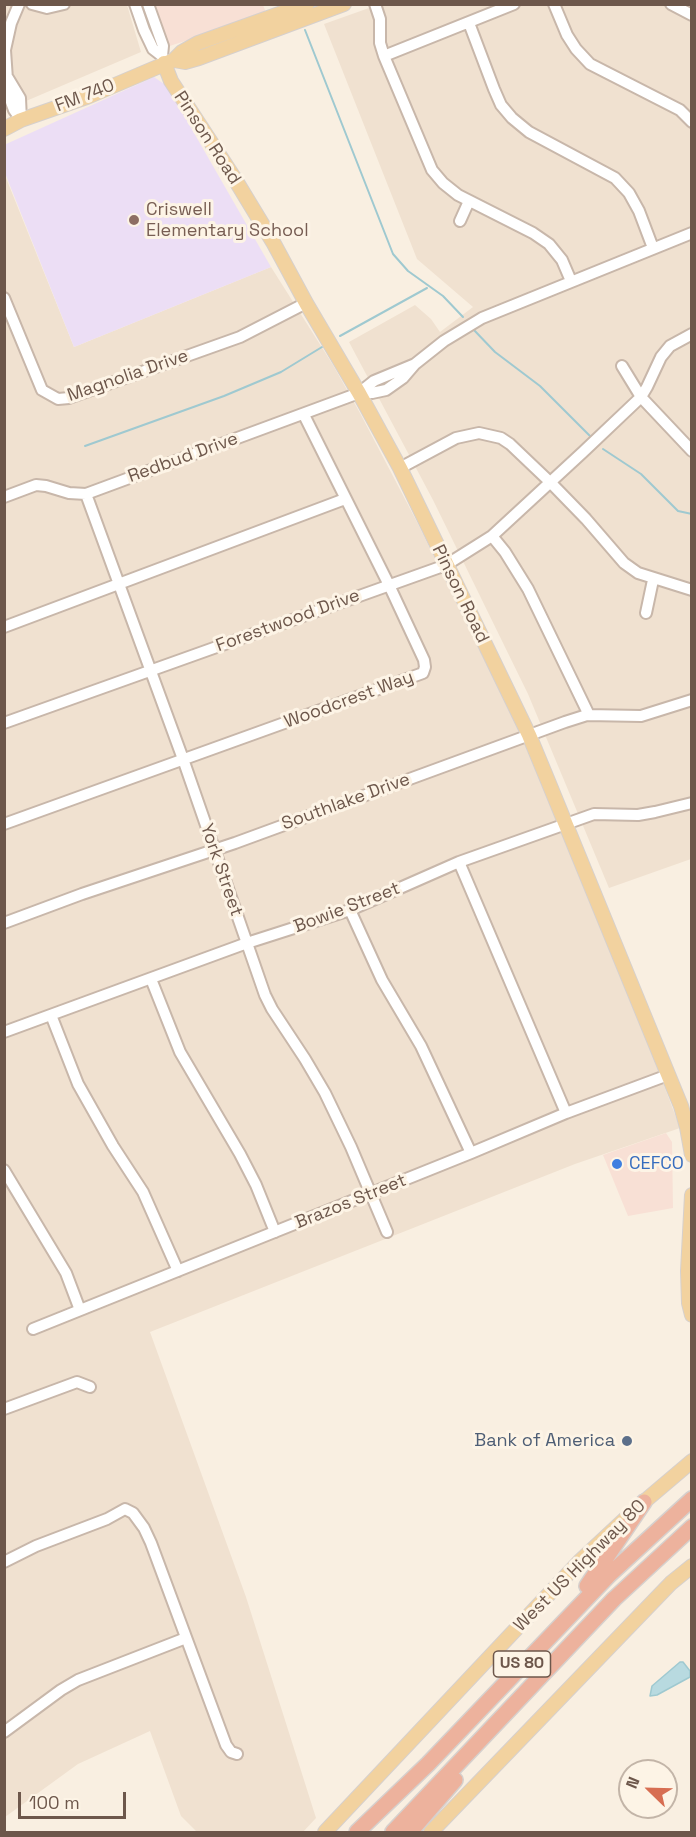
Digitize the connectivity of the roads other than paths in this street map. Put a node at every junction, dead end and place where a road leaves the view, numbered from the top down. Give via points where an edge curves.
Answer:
1 (19, 4) edge
2 (32, 4) edge
3 (64, 4) edge
4 (135, 4) edge
5 (148, 4) edge
6 (307, 4) edge
7 (344, 4) edge
8 (375, 4) edge
9 (514, 4) edge
10 (554, 4) edge
11 (671, 4) edge
12 (692, 15) edge
13 (469, 23) junction
14 (384, 56) junction
15 (167, 60) junction
16 (21, 120) junction
17 (692, 122) edge
18 (4, 129) edge
19 (469, 201) junction
20 (460, 221) dead end
21 (692, 233) edge
22 (653, 248) junction
23 (571, 281) junction
24 (4, 298) edge
25 (306, 303) junction
26 (692, 334) edge
27 (622, 366) dead end
28 (359, 393) junction
29 (641, 397) junction
30 (304, 415) junction
31 (692, 451) edge
32 (400, 468) junction
33 (550, 483) junction
34 (86, 494) junction
35 (4, 497) edge
36 (345, 498) junction
37 (492, 536) junction
38 (446, 565) junction
39 (653, 580) junction
40 (119, 583) junction
41 (389, 585) junction
42 (692, 590) edge
43 (646, 613) dead end
44 (4, 627) edge
45 (150, 671) junction
46 (692, 700) edge
47 (590, 715) junction
48 (4, 723) edge
49 (529, 735) junction
50 (183, 759) junction
51 (692, 803) edge
52 (4, 824) edge
53 (567, 825) junction
54 (214, 849) junction
55 (459, 862) junction
56 (350, 910) junction
57 (4, 923) edge
58 (247, 943) junction
59 (151, 979) junction
60 (51, 1015) junction
61 (4, 1032) edge
62 (668, 1075) junction
63 (566, 1113) junction
64 (471, 1153) junction
65 (692, 1155) edge
66 (4, 1170) edge
67 (372, 1193) junction
68 (692, 1195) edge
69 (691, 1210) edge
70 (275, 1232) junction
71 (387, 1232) dead end
72 (178, 1271) junction
73 (80, 1310) junction
74 (692, 1315) edge
75 (33, 1329) dead end
76 (90, 1387) dead end
77 (4, 1409) edge
78 (692, 1461) edge
79 (692, 1499) edge
80 (644, 1502) junction
81 (692, 1527) edge
82 (4, 1562) edge
83 (692, 1566) edge
84 (186, 1638) junction
85 (535, 1650) junction
86 (538, 1678) junction
87 (4, 1732) edge
88 (237, 1754) dead end
89 (325, 1833) edge
90 (357, 1833) edge
91 (393, 1833) edge
92 (410, 1833) edge
93 (431, 1833) edge

1 - 16 street via 5,50 11,103
2 - 3 street via 47,8
4 - 15 street via 153,49
5 - 15 street
6 - 15 main road via 198,43
7 - 15 main road via 200,58 185,62
8 - 14 street
9 - 13 street
10 - 17 street via 567,35 590,64 680,110
11 - 12 street
13 - 14 street
13 - 22 street via 494,89 507,111 529,132 615,178 639,211
14 - 19 street via 432,170
15 - 16 main road, FM 740 / FM 740 via 87,97
15 - 25 main road, Pinson Road via 171,81 257,215
16 - 18 main road, FM 740 / FM 740
19 - 20 street
19 - 23 street via 549,244
21 - 22 street, Redbud Drive
22 - 23 street, Redbud Drive
23 - 28 street, Redbud Drive via 464,327 415,364 374,381
24 - 25 street, Magnolia Drive via 42,390 58,399 240,337
25 - 28 main road, Pinson Road
26 - 29 street, Forestwood Drive via 670,346
27 - 29 street
28 - 30 street, Redbud Drive
28 - 32 main road, Pinson Road
29 - 31 street
29 - 33 street, Forestwood Drive
30 - 34 street, Redbud Drive
30 - 36 street, Woodcrest Way
32 - 33 street via 456,438 479,433 510,444
32 - 38 main road, Pinson Road
33 - 37 street, Forestwood Drive
33 - 39 street via 624,563
34 - 35 street, Redbud Drive via 36,485
34 - 40 street, York Street
36 - 40 street
36 - 41 street, Woodcrest Way
37 - 38 street, Forestwood Drive
37 - 47 street via 528,590
38 - 41 street, Forestwood Drive
38 - 49 main road, Pinson Road
39 - 42 street
39 - 43 street
40 - 44 street
40 - 45 street, York Street
41 - 45 street, Forestwood Drive
41 - 50 street, Woodcrest Way via 424,660 423,673
45 - 48 street, Forestwood Drive
45 - 50 street, York Street
46 - 47 street, Southlake Drive via 641,716
47 - 49 street, Southlake Drive
49 - 53 main road, Pinson Road
49 - 54 street, Southlake Drive
50 - 52 street, Woodcrest Way
50 - 54 street, York Street
51 - 53 street, Bowie Street via 638,815 594,814
53 - 55 street, Bowie Street
53 - 62 main road, Pinson Road
54 - 57 street, Southlake Drive
54 - 58 street, York Street
55 - 56 street, Bowie Street
55 - 63 street
56 - 58 street, Bowie Street
56 - 64 street via 382,980 426,1055
58 - 59 street, Bowie Street
58 - 67 street, York Street via 272,1009 325,1093
59 - 60 street, Bowie Street
59 - 70 street via 180,1052 240,1154
60 - 61 street, Bowie Street
60 - 72 street via 78,1084 143,1192
62 - 63 street, Brazos Street
62 - 65 main road, Pinson Road via 685,1118
63 - 64 street, Brazos Street
64 - 67 street, Brazos Street
66 - 73 street via 66,1273
67 - 70 street, Brazos Street
67 - 71 street, York Street
68 - 69 main road
69 - 74 main road via 688,1279
70 - 72 street, Brazos Street
72 - 73 street, Brazos Street
73 - 75 street, Brazos Street
76 - 77 street via 77,1382
78 - 80 main road, West US Highway 80
79 - 85 highway, US 80 via 631,1553
80 - 85 highway via 590,1582
80 - 89 main road, West US Highway 80 via 581,1560
81 - 86 highway, US 80
82 - 84 street via 128,1509 148,1535
83 - 93 main road via 671,1583
84 - 87 street via 78,1680
84 - 88 street via 226,1745
85 - 90 highway, US 80
86 - 91 highway, US 80
86 - 92 highway

